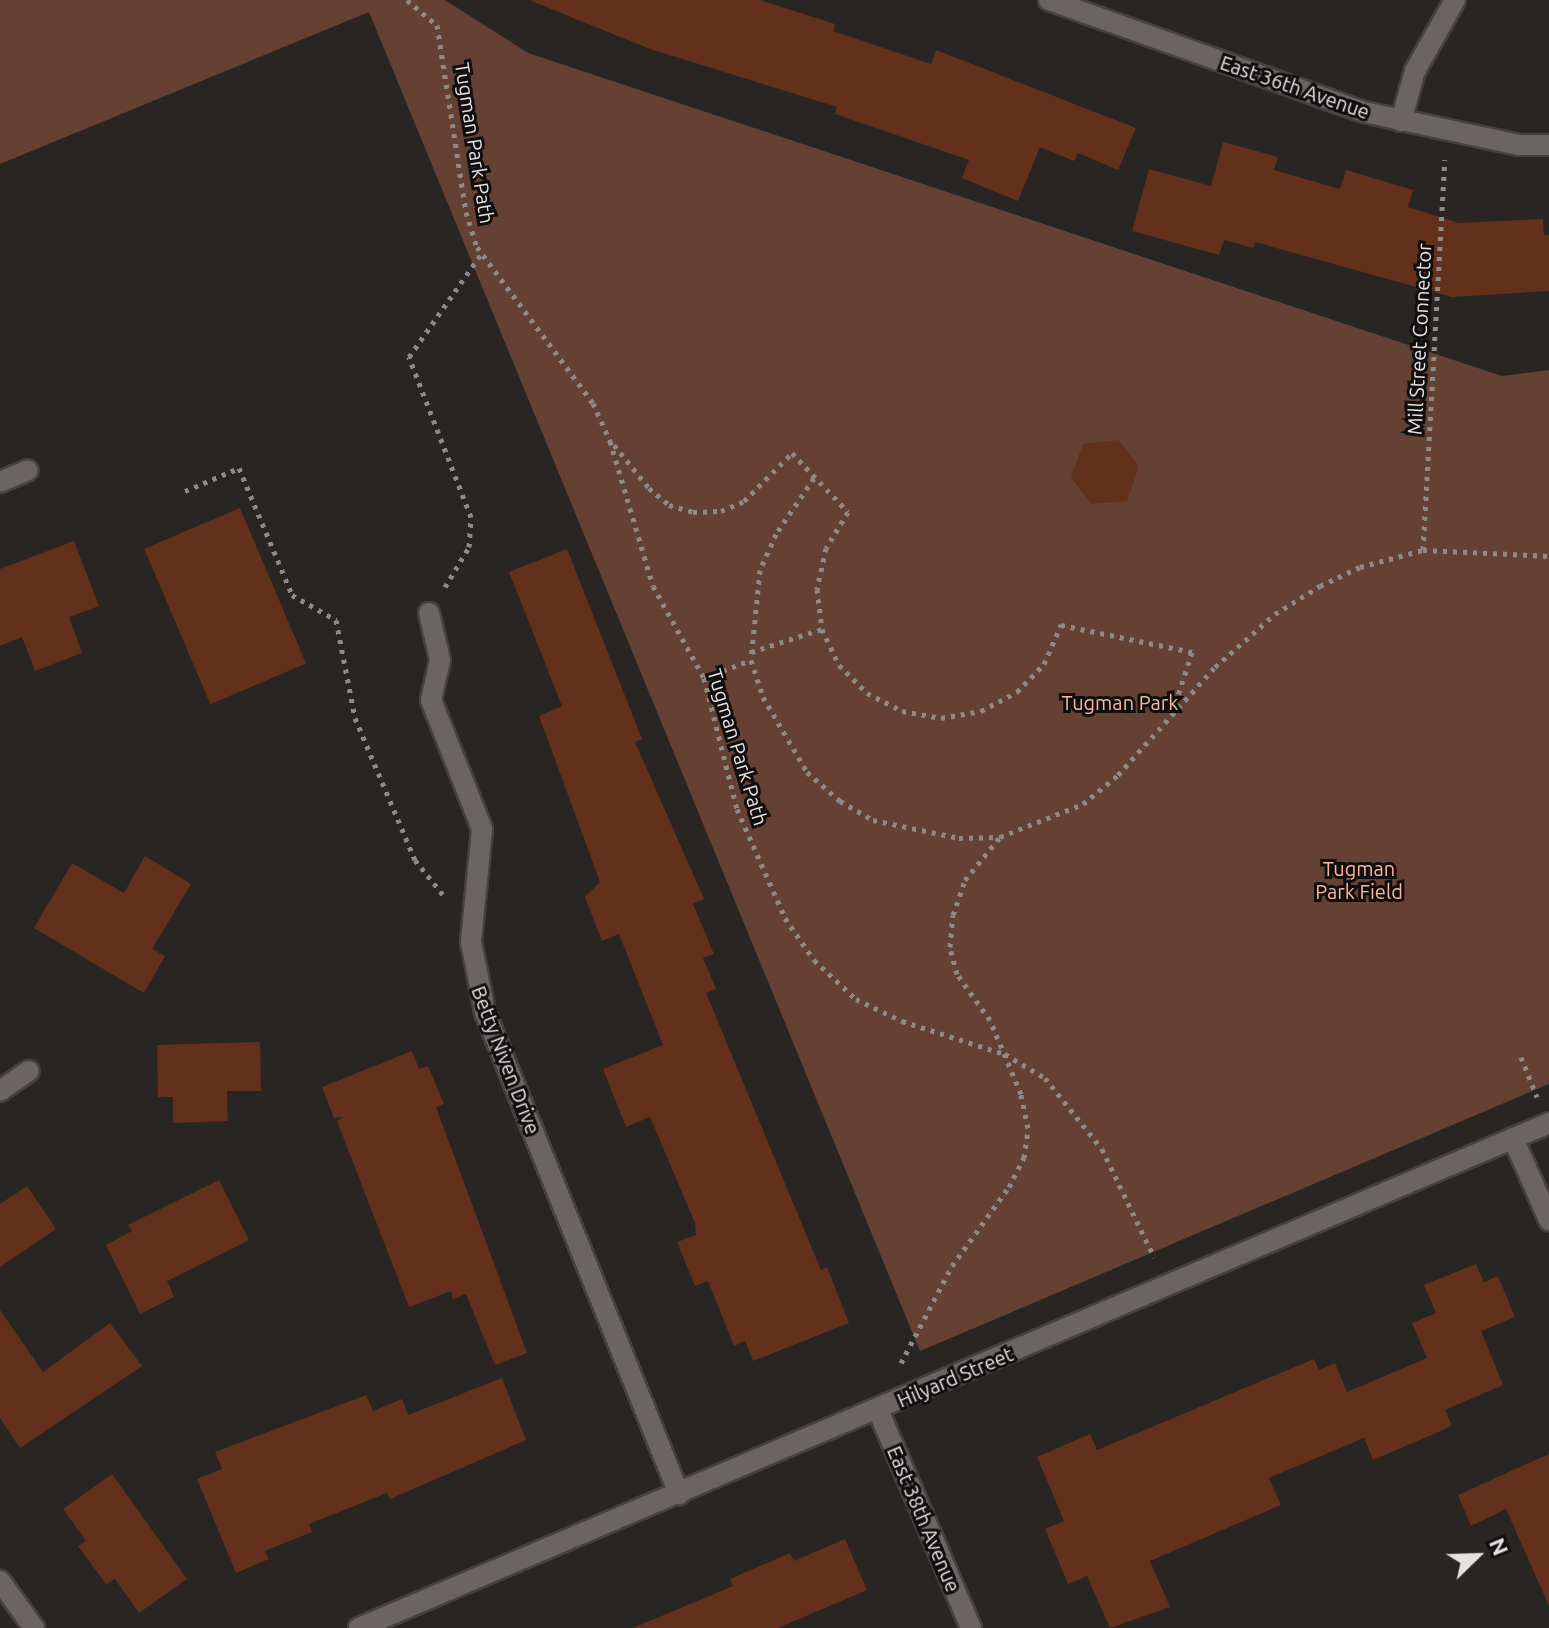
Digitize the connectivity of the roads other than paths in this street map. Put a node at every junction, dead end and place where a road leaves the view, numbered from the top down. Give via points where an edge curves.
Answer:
1 (1049, 0) edge
2 (1455, 0) edge
3 (1401, 121) junction
4 (1549, 145) edge
5 (28, 470) dead end
6 (0, 482) edge
7 (429, 613) road end
8 (29, 1071) dead end
9 (0, 1091) edge
10 (1549, 1123) edge
11 (1513, 1138) junction
12 (1549, 1220) edge
13 (878, 1410) junction
14 (679, 1494) junction
15 (0, 1581) edge
16 (34, 1628) edge
17 (359, 1628) edge
18 (971, 1628) edge

1 - 3 street, East 36th Avenue
2 - 3 street via 1415,71
3 - 4 street, East 36th Avenue via 1519,145
5 - 6 street
7 - 14 street, Betty Niven Drive via 440,660 431,700 482,829 471,942 485,1012
8 - 9 street
10 - 11 street, Hilyard Street
11 - 12 street
11 - 13 street, Hilyard Street
13 - 14 street, Hilyard Street
13 - 18 street, East 38th Avenue
14 - 17 street, Hilyard Street
15 - 16 street

